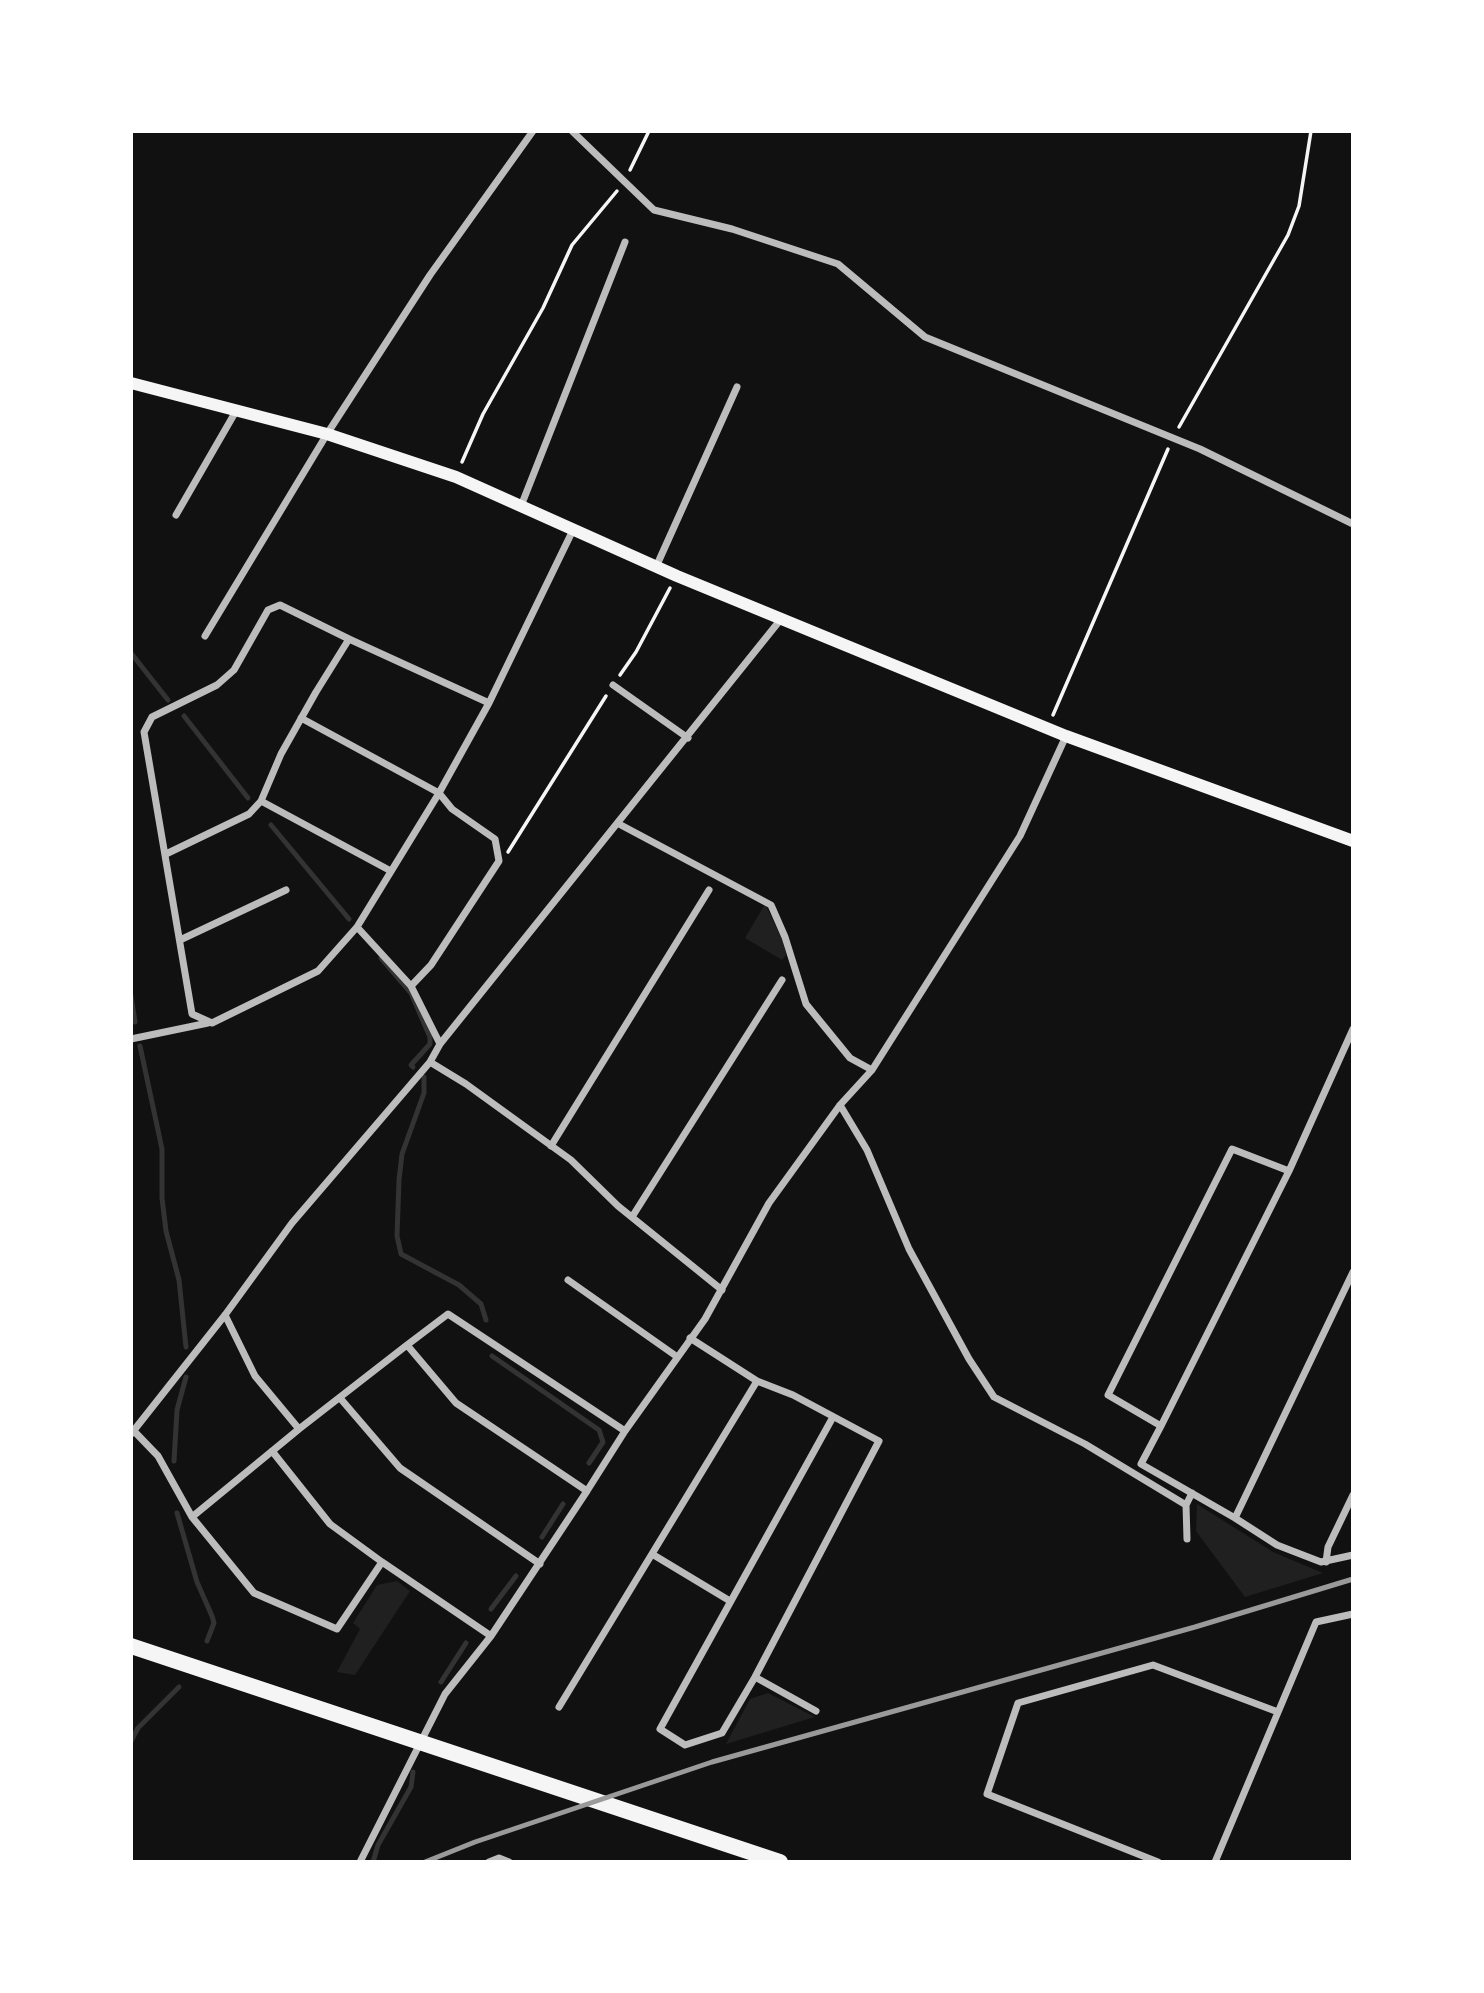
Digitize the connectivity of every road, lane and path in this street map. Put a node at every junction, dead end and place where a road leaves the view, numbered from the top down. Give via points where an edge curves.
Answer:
1 (533, 131) edge
2 (572, 131) edge
3 (649, 131) edge
4 (1311, 131) edge
5 (625, 181) junction
6 (625, 242) dead end
7 (131, 383) edge
8 (737, 387) dead end
9 (236, 411) junction
10 (327, 434) junction
11 (1173, 438) junction
12 (456, 477) junction
13 (521, 506) junction
14 (176, 515) dead end
15 (1353, 524) edge
16 (573, 530) junction
17 (656, 568) junction
18 (677, 576) junction
19 (781, 619) junction
20 (205, 636) dead end
21 (349, 639) junction
22 (613, 685) junction
23 (489, 703) junction
24 (301, 718) junction
25 (1048, 727) junction
26 (1066, 736) junction
27 (688, 738) junction
28 (439, 793) junction
29 (261, 802) junction
30 (619, 824) junction
31 (1353, 841) edge
32 (166, 853) junction
33 (499, 860) junction
34 (389, 870) junction
35 (286, 890) dead end
36 (709, 890) dead end
37 (357, 927) junction
38 (180, 940) junction
39 (782, 980) dead end
40 (411, 986) junction
41 (212, 1023) junction
42 (1353, 1029) edge
43 (131, 1039) edge
44 (440, 1044) junction
45 (430, 1062) junction
46 (872, 1070) junction
47 (840, 1105) junction
48 (551, 1146) junction
49 (1289, 1171) junction
50 (632, 1217) junction
51 (1353, 1272) edge
52 (568, 1280) dead end
53 (722, 1290) junction
54 (225, 1315) junction
55 (690, 1338) junction
56 (407, 1345) junction
57 (676, 1356) junction
58 (757, 1381) junction
59 (340, 1398) junction
60 (833, 1417) junction
61 (1161, 1426) junction
62 (299, 1429) junction
63 (132, 1431) edge
64 (625, 1431) junction
65 (272, 1451) junction
66 (587, 1491) junction
67 (1192, 1493) junction
68 (1353, 1495) edge
69 (1186, 1505) junction
70 (192, 1517) junction
71 (1235, 1518) junction
72 (1186, 1539) dead end
73 (652, 1554) junction
74 (1353, 1555) edge
75 (382, 1562) junction
76 (1326, 1562) junction
77 (540, 1564) junction
78 (730, 1601) junction
79 (1353, 1614) edge
80 (491, 1636) junction
81 (131, 1646) edge
82 (755, 1677) junction
83 (559, 1707) dead end
84 (816, 1711) dead end
85 (1278, 1712) junction
86 (360, 1862) edge
87 (489, 1862) edge
88 (509, 1862) edge
89 (779, 1862) edge
90 (1158, 1862) edge
91 (1215, 1862) edge

1 - 10 street via 430,275
2 - 5 street
3 - 5 path
4 - 11 path via 1300,206 1288,235
5 - 11 street via 654,209 838,264 925,337
5 - 12 path via 572,245 543,308 483,414
6 - 13 street
7 - 9 main road
8 - 17 street
9 - 10 main road
9 - 14 street
10 - 12 main road
10 - 20 street
11 - 15 street
11 - 25 path
12 - 13 main road
13 - 16 main road
16 - 17 main road
16 - 23 street
17 - 18 main road
18 - 19 main road
18 - 22 path
19 - 25 main road
19 - 27 street
21 - 23 street
21 - 24 street
21 - 32 street via 280,605 268,610 234,670 217,685 152,717 144,732
22 - 27 street
22 - 33 path via 513,848
23 - 28 street
24 - 28 street
24 - 29 street
25 - 26 main road
26 - 31 main road
26 - 46 street via 1020,836
27 - 30 street
28 - 33 street via 452,809 495,839
28 - 34 street
29 - 32 street via 249,814
29 - 34 street
30 - 44 street
30 - 46 street via 771,905 806,1004 850,1058
32 - 38 street
33 - 40 street via 431,965
34 - 37 street
35 - 38 street
36 - 48 street
37 - 40 street
37 - 41 street via 318,971
38 - 41 street via 190,1009 197,1018
39 - 50 street
40 - 44 street
41 - 43 street
42 - 49 street
44 - 45 street
45 - 48 street
45 - 54 street via 292,1223
46 - 47 street
47 - 53 street via 769,1203
47 - 69 street via 867,1150 909,1249 994,1397 1085,1444
48 - 50 street
49 - 61 street
49 - 61 street via 1232,1149 1108,1395
50 - 53 street
51 - 71 street
52 - 57 street
53 - 55 street
54 - 62 street via 255,1376
54 - 63 street
55 - 57 street
55 - 58 street
56 - 59 street
56 - 64 street via 448,1314
56 - 66 street via 456,1403
57 - 64 street
58 - 60 street
58 - 73 street
59 - 62 street
59 - 77 street via 400,1468
60 - 78 street
60 - 82 street via 879,1441
61 - 67 street via 1141,1464
62 - 65 street
63 - 70 street via 158,1456
64 - 66 street
65 - 70 street
65 - 75 street via 330,1524
66 - 77 street
67 - 69 street
67 - 71 street
68 - 76 street via 1328,1547
69 - 72 street
70 - 75 street via 254,1593 337,1629
71 - 76 street via 1277,1545
73 - 78 street
73 - 83 street
74 - 76 street
75 - 80 street
77 - 80 street
78 - 82 street via 660,1729 685,1745 722,1733
79 - 85 street via 1316,1622
80 - 86 street via 445,1694
81 - 89 highway
82 - 84 street
85 - 90 street via 1153,1665 1018,1703 987,1794
85 - 91 street
87 - 88 street via 499,1858

